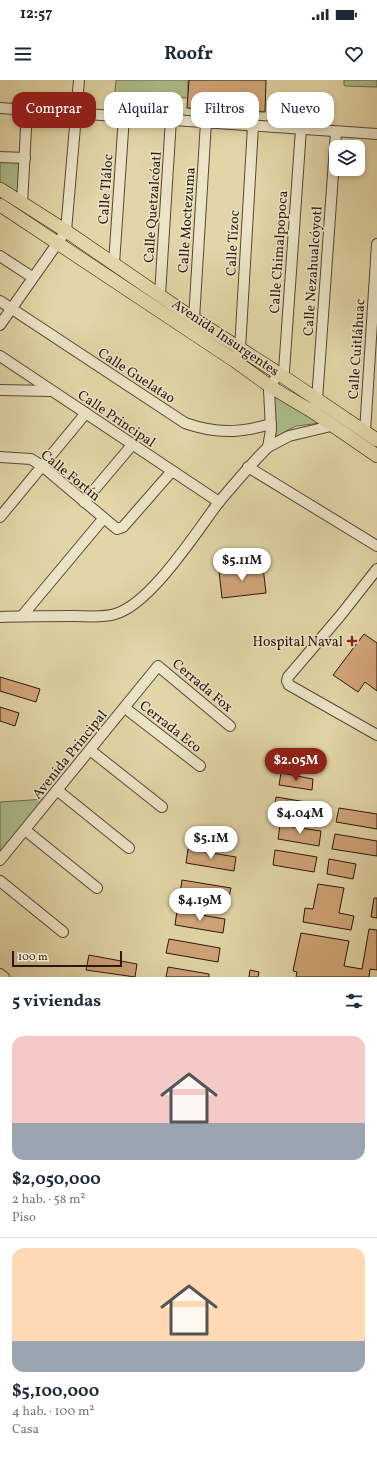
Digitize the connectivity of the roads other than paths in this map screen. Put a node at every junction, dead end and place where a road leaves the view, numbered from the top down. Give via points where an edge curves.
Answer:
1 (79, 80) edge
2 (78, 92) edge
3 (0, 108) edge
4 (12, 109) edge
5 (259, 126) edge
6 (26, 128) edge
7 (75, 128) edge
8 (123, 128) edge
9 (170, 128) edge
10 (206, 128) edge
11 (253, 128) edge
12 (301, 130) junction
13 (336, 132) junction
14 (377, 134) edge
15 (0, 157) edge
16 (25, 158) junction
17 (0, 189) edge
18 (22, 204) junction
19 (0, 205) edge
20 (66, 232) junction
21 (57, 244) junction
22 (377, 244) edge
23 (0, 256) edge
24 (114, 264) junction
25 (32, 278) junction
26 (160, 295) junction
27 (0, 302) edge
28 (11, 309) junction
29 (194, 319) junction
30 (0, 325) edge
31 (237, 355) junction
32 (0, 356) edge
33 (278, 374) junction
34 (271, 387) junction
35 (0, 390) edge
36 (51, 391) junction
37 (315, 406) junction
38 (86, 413) junction
39 (271, 424) junction
40 (331, 426) junction
41 (365, 432) junction
42 (377, 440) edge
43 (132, 445) junction
44 (268, 447) junction
45 (377, 456) edge
46 (0, 457) edge
47 (42, 466) junction
48 (248, 467) junction
49 (172, 471) junction
50 (84, 502) junction
51 (219, 502) junction
52 (0, 517) edge
53 (103, 519) junction
54 (377, 546) edge
55 (377, 570) edge
56 (22, 616) junction
57 (0, 617) edge
58 (158, 666) joint
59 (125, 708) junction
60 (230, 726) dead end
61 (377, 735) edge
62 (90, 750) junction
63 (200, 766) dead end
64 (57, 790) junction
65 (162, 807) dead end
66 (25, 830) junction
67 (129, 848) dead end
68 (0, 860) edge
69 (0, 881) edge
70 (97, 888) dead end
71 (63, 932) dead end
72 (0, 974) edge
73 (4, 977) edge

1 - 2 street
3 - 4 street
5 - 12 street
6 - 16 street
7 - 20 street
8 - 24 street, Calle Tláloc
9 - 26 street, Calle Quetzalcóatl
10 - 29 street, Calle Moctezuma
11 - 31 street, Calle Tízoc
12 - 13 street
12 - 33 street, Calle Chimalpopoca via 284,371
13 - 14 street
13 - 37 street, Calle Nezahualcóyotl
15 - 16 street
16 - 18 street
17 - 18 main road, Avenida Insurgentes
18 - 20 main road, Avenida Insurgentes
19 - 21 main road, Avenida Insurgentes
20 - 21 street
20 - 24 main road, Avenida Insurgentes
21 - 25 street
21 - 31 main road, Avenida Insurgentes
22 - 41 street, Calle Cuitláhuac
23 - 25 street
24 - 26 main road, Avenida Insurgentes
25 - 28 street
26 - 29 main road, Avenida Insurgentes
27 - 28 street, Calle Guelatao
28 - 30 street
28 - 39 street, Calle Guelatao via 185,423 219,431 242,431
29 - 31 main road, Avenida Insurgentes
31 - 33 main road, Avenida Insurgentes
31 - 34 main road, Avenida Insurgentes
32 - 36 street, Calle Principal
33 - 34 street
33 - 37 main road, Avenida Insurgentes
34 - 37 main road, Avenida Insurgentes
34 - 39 street
35 - 36 street
36 - 38 street, Calle Principal
37 - 40 main road, Avenida Insurgentes
37 - 41 main road, Avenida Insurgentes
38 - 43 street, Calle Principal
38 - 47 street
39 - 44 street
40 - 44 street via 289,436
40 - 45 main road, Avenida Insurgentes
41 - 42 main road, Avenida Insurgentes
43 - 49 street, Calle Principal
43 - 50 street
44 - 48 street
46 - 47 street, Calle Fortín via 31,460
47 - 50 street, Calle Fortín
47 - 52 street
48 - 51 street
48 - 54 street
49 - 51 street, Calle Principal
49 - 53 street, Calle Fortín via 123,528 117,529
50 - 53 street, Calle Fortín
51 - 56 street via 171,566 142,598 126,610 115,615 99,617
53 - 56 street
55 - 61 street via 287,681 289,685
56 - 57 street
58 - 59 street, Avenida Principal
58 - 60 street, Cerrada Fox
59 - 62 street, Avenida Principal
59 - 63 street, Cerrada Eco
62 - 64 street, Avenida Principal
62 - 65 street
64 - 66 street, Avenida Principal
64 - 67 street
66 - 68 street, Avenida Principal
66 - 70 street
69 - 71 street
72 - 73 street

